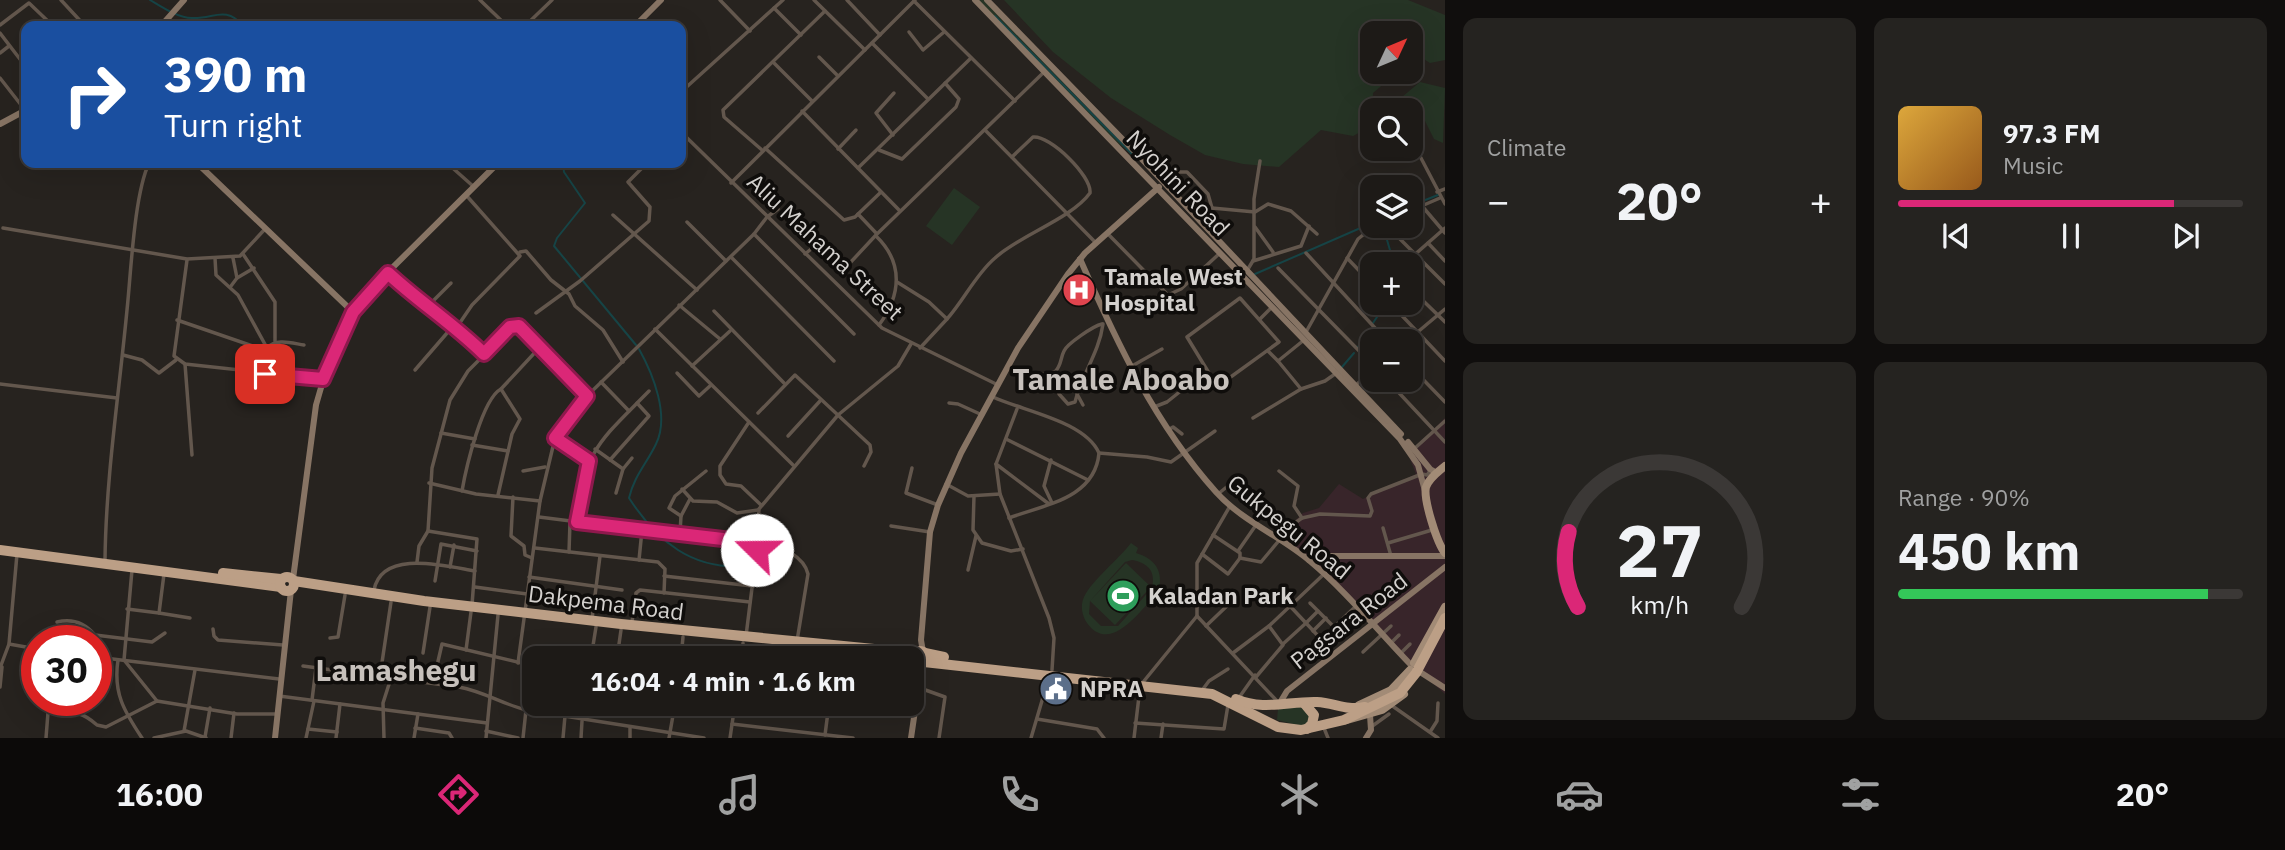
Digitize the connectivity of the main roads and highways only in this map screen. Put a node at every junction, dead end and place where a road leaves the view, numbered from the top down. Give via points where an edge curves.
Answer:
1 (184, 0) edge
2 (661, 0) edge
3 (975, 0) edge
4 (987, 0) edge
5 (164, 21) edge
6 (640, 21) edge
7 (21, 113) edge
8 (0, 124) edge
9 (1137, 154) junction
10 (1131, 159) junction
11 (202, 168) edge
12 (493, 168) edge
13 (1161, 185) junction
14 (1080, 259) junction
15 (353, 312) junction
16 (1306, 336) junction
17 (1445, 466) edge
18 (1433, 471) junction
19 (1425, 493) junction
20 (0, 550) edge
21 (1445, 555) edge
22 (1309, 560) junction
23 (120, 565) junction
24 (1445, 567) edge
25 (184, 572) junction
26 (288, 584) junction
27 (1445, 608) edge
28 (472, 609) junction
29 (526, 616) junction
30 (1445, 620) edge
31 (594, 624) junction
32 (1373, 625) junction
33 (744, 640) junction
34 (780, 646) edge
35 (820, 646) edge
36 (920, 646) edge
37 (924, 660) edge
38 (1416, 668) junction
39 (1142, 684) junction
40 (1445, 688) edge
41 (1233, 700) junction
42 (1304, 703) junction
43 (1389, 704) junction
44 (1279, 705) junction
45 (1345, 715) junction
46 (1370, 715) junction
47 (914, 716) edge
48 (1278, 727) junction
49 (1301, 732) edge
50 (275, 738) edge
51 (911, 738) edge
52 (1366, 738) edge

1 - 5 main road
2 - 6 main road
3 - 10 main road, Nyohini Road
4 - 9 main road, Nyohini Road
7 - 8 main road
9 - 10 main road
9 - 13 main road, Nyohini Road
10 - 13 main road, Nyohini Road
11 - 15 main road
12 - 15 main road
13 - 14 main road
13 - 16 main road, Nyohini Road
13 - 16 main road, Nyohini Road
14 - 22 main road, Gukpegu Road via 1105,323 1168,430 1230,506
14 - 36 main road via 1018,348 946,484 930,532
15 - 26 main road via 323,379 313,419
16 - 18 main road, Nyohini Road via 1357,384
16 - 19 main road, Nyohini Road via 1401,439 1422,474
17 - 18 main road
18 - 19 main road
19 - 21 main road
20 - 23 highway
21 - 22 main road
22 - 32 main road, Gukpegu Road
23 - 25 highway
23 - 25 highway
24 - 32 main road, Pagsara Road
25 - 26 highway
26 - 28 highway, Dakpema Road
26 - 28 highway, Dakpema Road via 391,602
26 - 50 main road
27 - 38 main road
27 - 43 highway
28 - 29 highway, Dakpema Road
28 - 29 highway, Dakpema Road
29 - 31 highway, Dakpema Road
30 - 38 main road
30 - 43 highway via 1409,683
31 - 33 highway, Dakpema Road
31 - 33 highway, Dakpema Road via 621,631
32 - 38 main road, Gukpegu Road
32 - 44 main road, Pagsara Road via 1287,691
33 - 34 highway, Dakpema Road
33 - 35 highway, Dakpema Road
37 - 39 highway, Dakpema Road
38 - 40 main road, Gukpegu Road
38 - 43 main road via 1408,690
38 - 45 main road via 1380,698
39 - 41 highway, Dakpema Road
39 - 41 highway, Dakpema Road via 1203,689
41 - 44 highway, Dakpema Road
41 - 48 highway, Dakpema Road
42 - 44 highway
42 - 45 highway via 1320,702
42 - 49 highway via 1314,715
43 - 45 highway
43 - 46 main road
44 - 48 highway via 1273,715
45 - 46 main road
45 - 49 highway
46 - 52 main road
47 - 51 main road
48 - 49 highway

